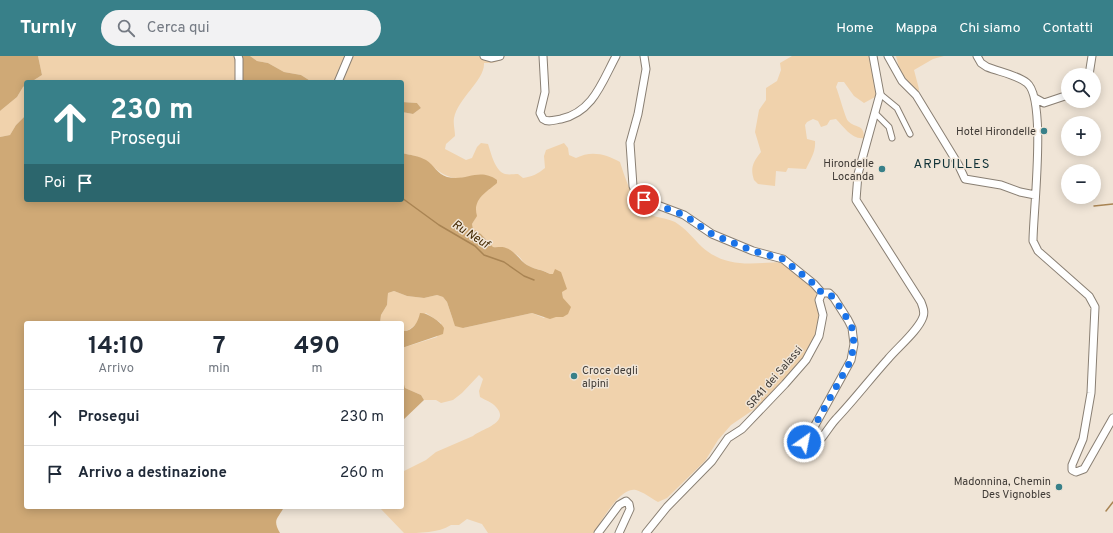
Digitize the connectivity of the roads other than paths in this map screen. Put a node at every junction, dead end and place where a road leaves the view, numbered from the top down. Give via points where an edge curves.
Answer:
1 (238, 56) edge
2 (349, 56) edge
3 (484, 56) edge
4 (500, 56) edge
5 (543, 56) edge
6 (616, 56) edge
7 (644, 56) edge
8 (873, 56) edge
9 (888, 56) edge
10 (977, 56) edge
11 (1092, 56) edge
12 (1090, 68) edge
13 (239, 80) edge
14 (339, 80) edge
15 (880, 94) junction
16 (1035, 98) junction
17 (1061, 98) edge
18 (875, 113) junction
19 (910, 134) dead end
20 (892, 138) dead end
21 (1035, 195) junction
22 (822, 293) junction
23 (1113, 418) edge
24 (598, 533) edge
25 (619, 533) edge
26 (646, 533) edge

1 - 13 street
2 - 14 street
3 - 4 street
5 - 6 street via 545,92 540,115 542,119 549,121 573,115 587,107
7 - 22 street via 646,69 630,144 635,191 644,200 684,215 712,234 753,251 783,259
8 - 15 street
9 - 21 street via 902,81 916,95 965,179 1001,184
10 - 16 street via 987,67 1027,83
11 - 12 street
15 - 18 street
15 - 19 street via 897,108
16 - 17 street via 1044,103
16 - 21 street
18 - 20 street via 889,127
18 - 22 street via 859,170 856,200 921,302 924,312 917,326 862,392 828,427 816,446 810,448 804,444 805,438 814,427 851,360 854,344 848,320 834,298
21 - 23 street via 1033,241 1046,260 1090,296 1095,307 1091,393 1083,439 1072,470 1076,472 1084,469
22 - 26 street, SR41 dei Salassi via 819,300 823,315 819,336 806,360 742,429 728,438 712,461 667,507
24 - 25 street via 619,505 626,501 630,509

